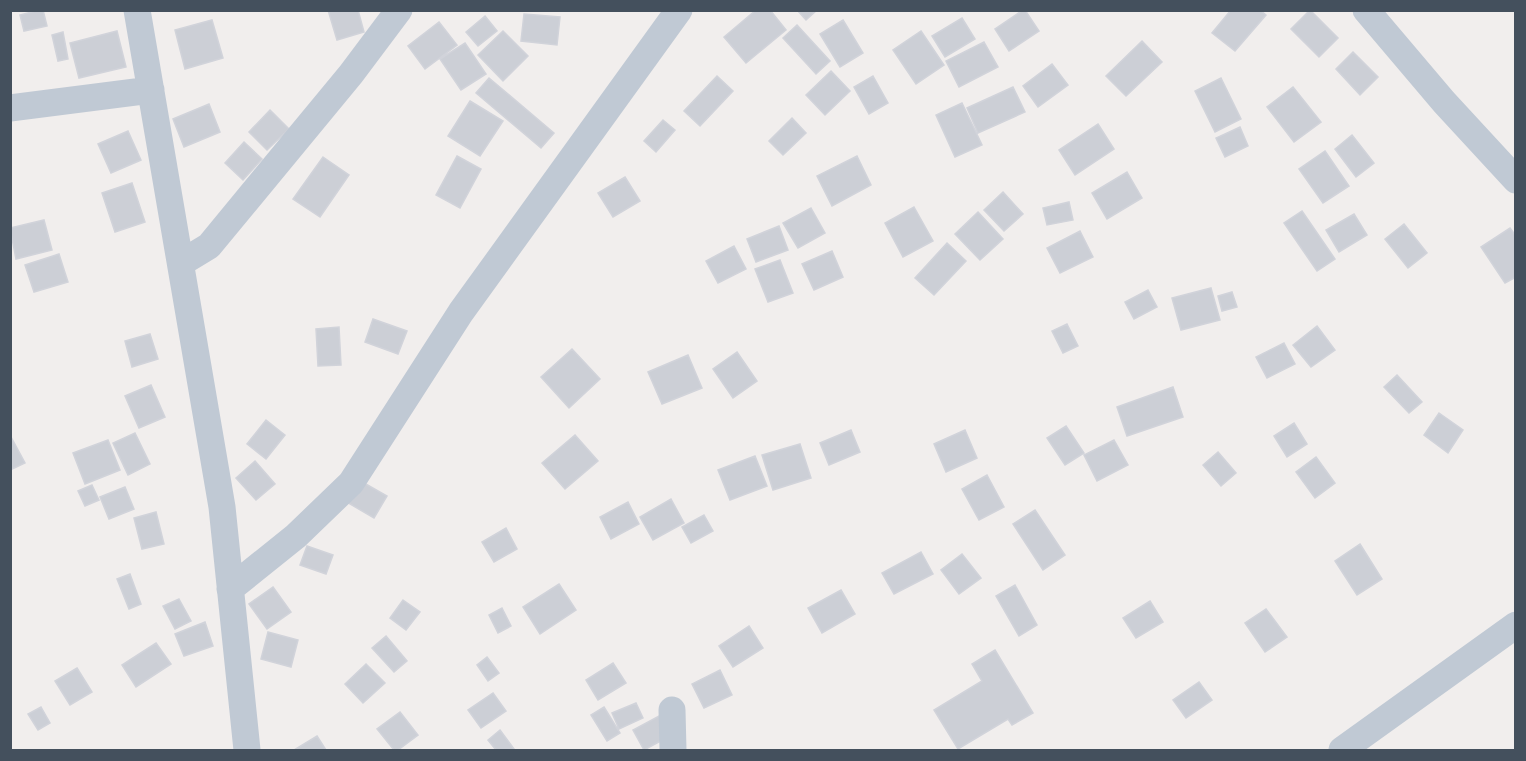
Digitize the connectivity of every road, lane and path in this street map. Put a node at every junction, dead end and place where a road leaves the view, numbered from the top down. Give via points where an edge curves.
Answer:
1 (137, 10) edge
2 (399, 10) edge
3 (679, 10) edge
4 (1366, 10) edge
5 (150, 90) junction
6 (10, 108) edge
7 (1515, 180) edge
8 (180, 263) junction
9 (230, 589) junction
10 (1515, 625) edge
11 (672, 710) dead end
12 (247, 750) edge
13 (673, 750) edge
14 (1342, 750) edge

1 - 5 street
2 - 8 street via 208,246
3 - 9 street via 461,312 351,483 296,536
4 - 7 street
5 - 6 street
5 - 8 street
8 - 9 street via 222,507
9 - 12 street
10 - 14 street
11 - 13 street

